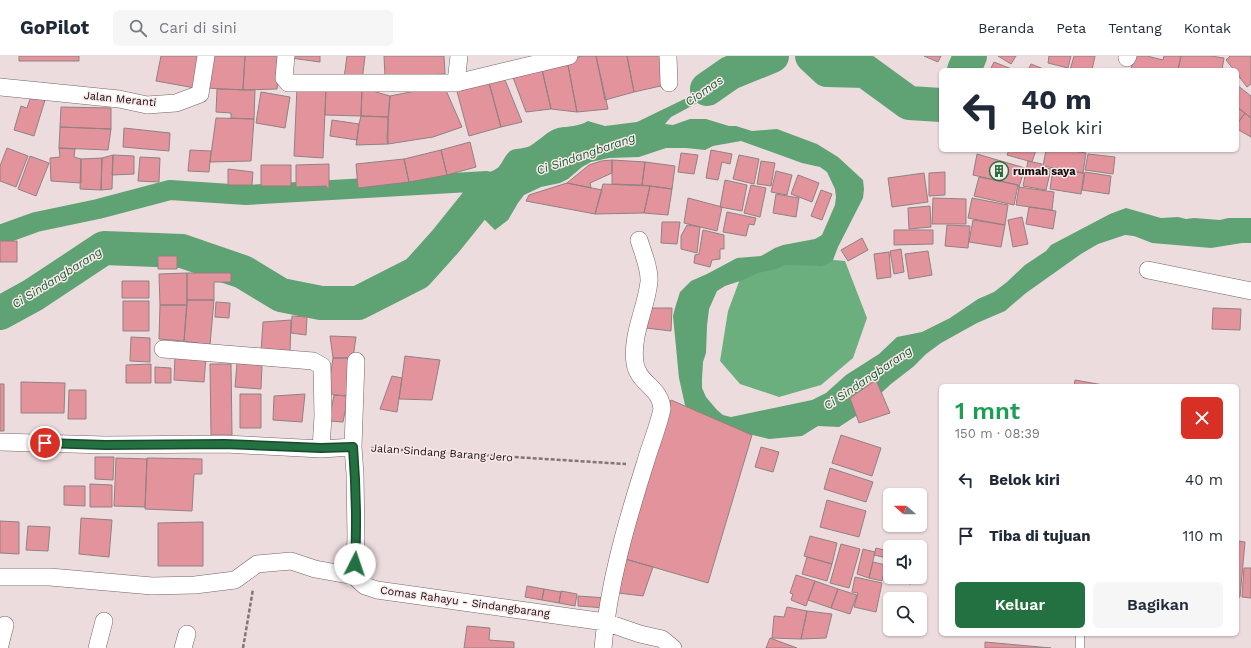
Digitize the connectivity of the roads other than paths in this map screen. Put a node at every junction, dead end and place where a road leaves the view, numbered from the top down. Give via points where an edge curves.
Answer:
1 (206, 56) edge
2 (286, 56) edge
3 (459, 56) edge
4 (569, 56) edge
5 (668, 56) edge
6 (456, 83) junction
7 (669, 83) dead end
8 (0, 86) edge
9 (639, 240) dead end
10 (1148, 270) dead end
11 (1251, 290) edge
12 (163, 349) dead end
13 (356, 361) dead end
14 (0, 442) edge
15 (353, 447) junction
16 (321, 448) junction
17 (354, 576) junction
18 (0, 577) edge
19 (104, 621) dead end
20 (605, 622) junction
21 (4, 625) dead end
22 (1080, 636) edge
23 (0, 645) edge
24 (98, 648) edge
25 (603, 648) edge
26 (673, 648) edge
27 (1080, 648) edge

1 - 8 street, Jalan Meranti via 200,94 176,103 147,105 119,99
2 - 6 street via 284,78 288,83
3 - 6 street
4 - 6 street
5 - 7 street
9 - 20 street via 649,277 647,294 636,331 635,364 641,377 659,395 662,409 620,550
10 - 11 street
12 - 16 street via 313,361 322,366
13 - 15 street
14 - 16 street via 105,445 225,444
15 - 16 street
15 - 17 street via 356,538
17 - 18 street, Comas Rahayu - Sindangbarang via 291,562 258,564 235,580 195,585 152,586
17 - 20 street, Comas Rahayu - Sindangbarang via 365,586 377,590
19 - 24 street
20 - 25 street
20 - 26 street, Comas Rahayu - Sindangbarang via 662,639
21 - 23 street
22 - 27 lane

